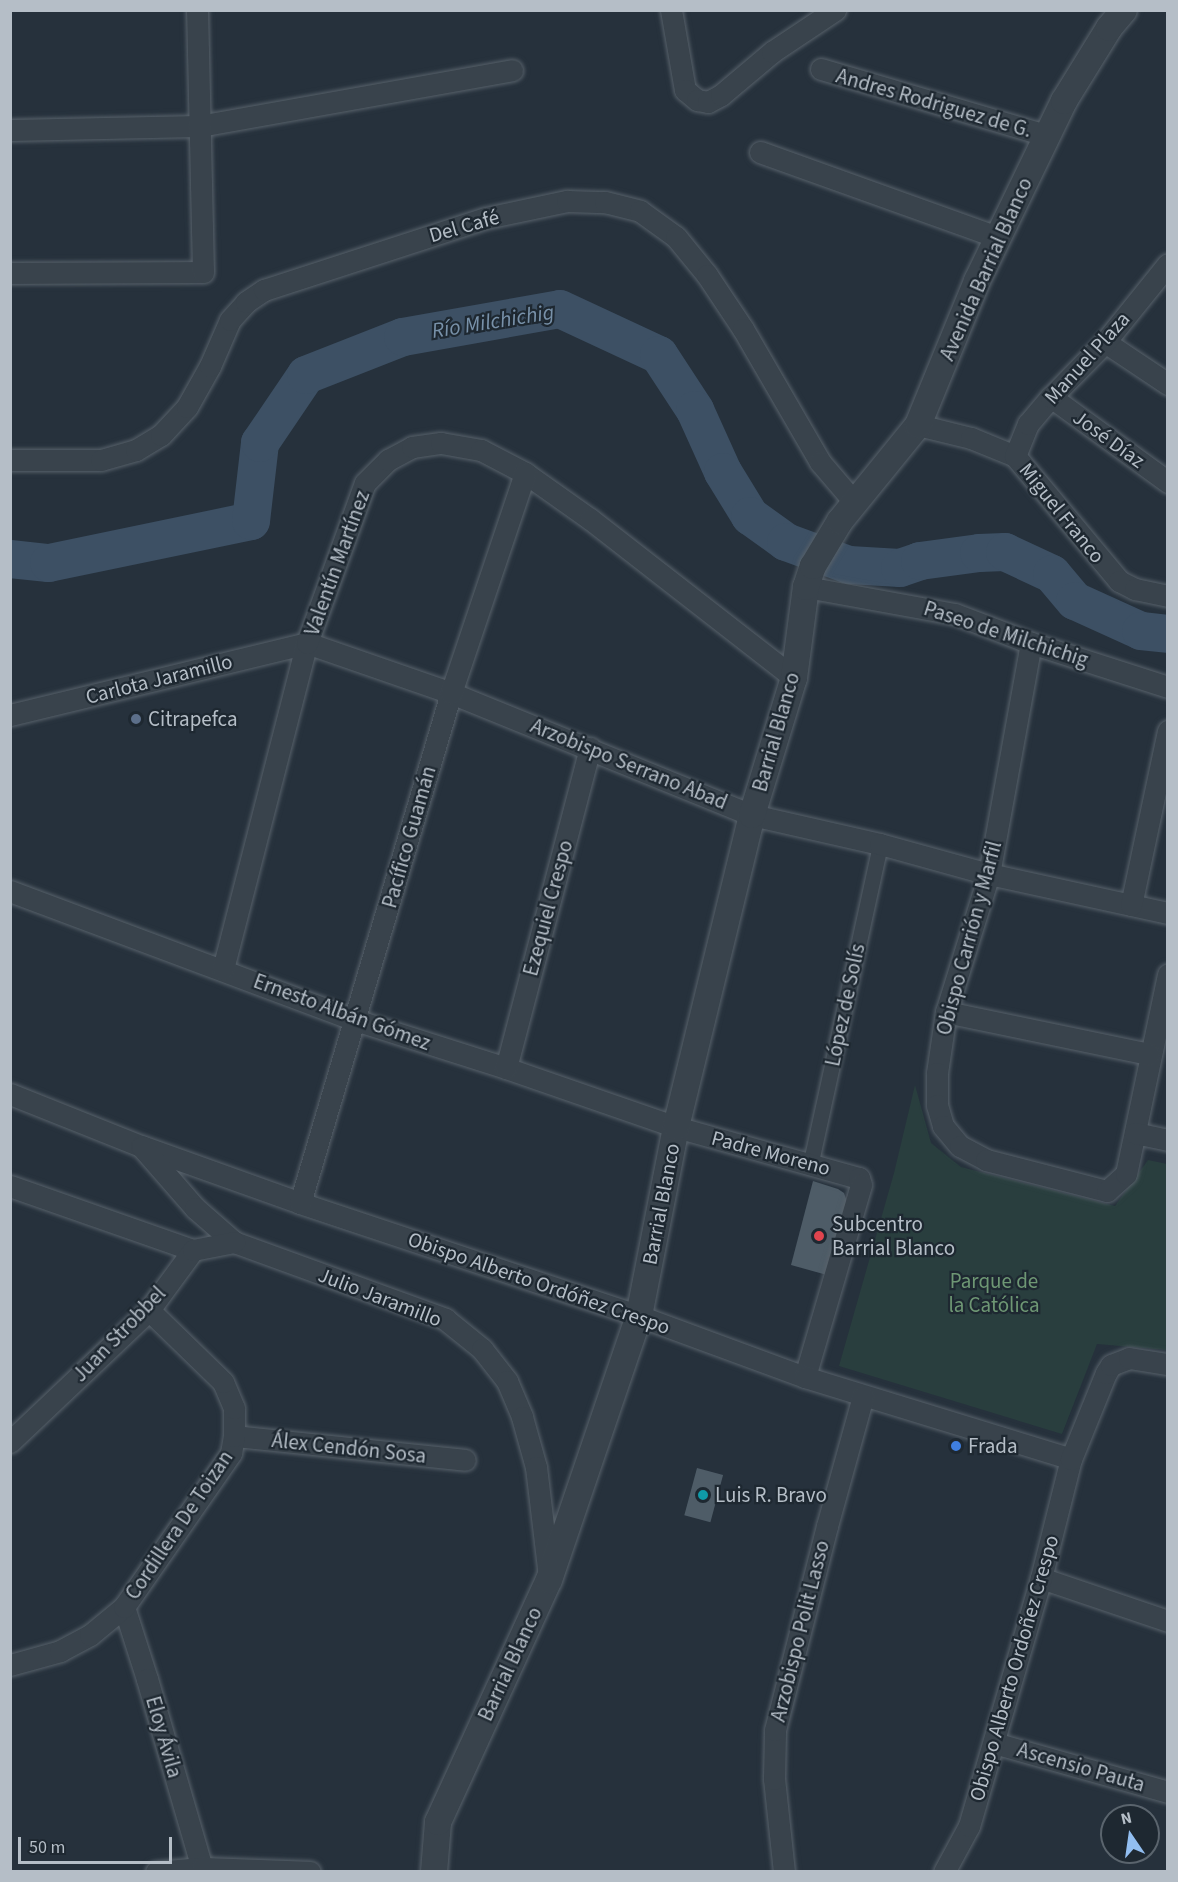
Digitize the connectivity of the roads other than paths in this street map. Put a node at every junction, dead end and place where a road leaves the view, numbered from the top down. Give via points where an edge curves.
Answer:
1 (197, 10) edge
2 (671, 10) edge
3 (835, 10) edge
4 (1124, 10) edge
5 (821, 69) dead end
6 (512, 70) dead end
7 (199, 126) junction
8 (10, 130) edge
9 (1048, 136) junction
10 (760, 152) dead end
11 (998, 237) junction
12 (1167, 264) edge
13 (10, 273) edge
14 (1105, 342) junction
15 (1167, 384) edge
16 (1051, 397) junction
17 (918, 425) junction
18 (1015, 456) junction
19 (10, 460) edge
20 (525, 473) junction
21 (1167, 482) edge
22 (848, 512) junction
23 (810, 577) junction
24 (1167, 596) edge
25 (307, 643) junction
26 (1031, 643) junction
27 (794, 678) junction
28 (1167, 687) edge
29 (450, 693) junction
30 (10, 715) edge
31 (1167, 731) edge
32 (590, 748) junction
33 (752, 815) junction
34 (880, 844) junction
35 (990, 874) junction
36 (10, 891) edge
37 (1131, 905) junction
38 (1167, 913) edge
39 (223, 969) junction
40 (1167, 974) edge
41 (946, 1012) junction
42 (356, 1020) junction
43 (1149, 1054) junction
44 (506, 1068) junction
45 (10, 1094) edge
46 (675, 1127) junction
47 (1136, 1133) junction
48 (1167, 1140) edge
49 (141, 1146) junction
50 (810, 1166) junction
51 (10, 1186) edge
52 (300, 1203) junction
53 (234, 1242) junction
54 (193, 1250) junction
55 (149, 1310) junction
56 (639, 1316) junction
57 (1167, 1364) edge
58 (805, 1377) junction
59 (863, 1396) junction
60 (234, 1436) junction
61 (10, 1442) edge
62 (1071, 1459) junction
63 (465, 1460) dead end
64 (1041, 1578) junction
65 (549, 1581) junction
66 (124, 1607) junction
67 (1167, 1621) edge
68 (10, 1665) edge
69 (994, 1743) junction
70 (1167, 1792) edge
71 (202, 1868) junction
72 (156, 1872) edge
73 (310, 1872) edge
74 (434, 1872) edge
75 (784, 1872) edge
76 (944, 1872) edge

1 - 7 street
2 - 3 street via 685,90 696,100 708,102
4 - 9 street, Avenida Barrial Blanco via 1064,101
5 - 9 street, Andres Rodriguez de G.
6 - 7 street
7 - 8 street
7 - 13 street via 203,272
9 - 11 street, Avenida Barrial Blanco
10 - 11 street
11 - 17 street, Avenida Barrial Blanco
12 - 14 street, Manuel Plaza
14 - 15 street
14 - 16 street, Manuel Plaza
16 - 18 street, Manuel Plaza via 1028,424
16 - 21 street, José Díaz
17 - 18 street, Miguel Franco via 971,438
17 - 22 street, Avenida Barrial Blanco
18 - 24 street, Miguel Franco via 1119,580 1135,589
19 - 22 street, Del Café via 101,460 136,450 161,435 187,407 230,320 264,290 486,218 567,201 605,202 640,211 676,237 707,275 744,329
20 - 25 street, Valentín Martínez via 481,450 441,443 412,447 388,460 365,483
20 - 27 street, Valentín Martínez
20 - 29 street, Pacífico Guamán
22 - 23 street, Barrial Blanco
23 - 26 street, Paseo de Milchichig via 946,611
23 - 27 street, Barrial Blanco
25 - 29 street, Arzobispo Serrano Abad
25 - 30 street, Carlota Jaramillo
25 - 39 street, Valentín Martínez
26 - 28 street, Paseo de Milchichig
26 - 35 street, Obispo Carrión y Marfil
27 - 33 street, Barrial Blanco
29 - 32 street, Arzobispo Serrano Abad
29 - 42 street, Pacífico Guamán
31 - 37 street
32 - 33 street, Arzobispo Serrano Abad
32 - 44 street, Ezequiel Crespo
33 - 34 street, Arzobispo Serrano Abad
33 - 46 street, Barrial Blanco
34 - 35 street, Arzobispo Serrano Abad
34 - 50 street, López de Solís
35 - 37 street, Arzobispo Serrano Abad
35 - 41 street, Obispo Carrión y Marfil
36 - 39 street, Ernesto Albán Gómez
37 - 38 street, Arzobispo Serrano Abad
39 - 42 street, Ernesto Albán Gómez
40 - 43 street
41 - 43 street
41 - 47 street, Obispo Carrión y Marfil via 937,1072 937,1105 944,1126 960,1146 986,1160 1107,1191 1126,1174
42 - 44 street, Ernesto Albán Gómez
42 - 52 street, Pacífico Guamán
43 - 47 street
44 - 46 street, Ernesto Albán Gómez
45 - 49 street, Obispo Alberto Ordóñez Crespo
46 - 50 street, Padre Moreno
46 - 56 street, Barrial Blanco
47 - 48 street
49 - 52 street, Obispo Alberto Ordóñez Crespo
49 - 53 street, Julio Jaramillo via 195,1208
50 - 58 street, Padre Moreno via 853,1175 861,1185
51 - 54 street
52 - 56 street, Obispo Alberto Ordóñez Crespo
53 - 54 street
53 - 65 street, Julio Jaramillo via 445,1319 482,1349 507,1382 522,1417 544,1514
54 - 55 street, Juan Strobbel
55 - 60 street, Cordillera De Toizan via 224,1382 234,1408
55 - 61 street, Juan Strobbel
56 - 58 street, Obispo Alberto Ordóñez Crespo
56 - 65 street, Barrial Blanco
57 - 62 street, Obispo Alberto Ordoñez Crespo via 1128,1358 1112,1365
58 - 59 street, Obispo Alberto Ordóñez Crespo
59 - 62 street, Obispo Alberto Ordóñez Crespo
59 - 75 street, Arzobispo Polit Lasso via 775,1730 774,1779
60 - 63 street, Álex Cendón Sosa
60 - 66 street, Cordillera De Toizan via 231,1453
62 - 64 street, Obispo Alberto Ordoñez Crespo
64 - 67 street
64 - 69 street, Obispo Alberto Ordoñez Crespo
65 - 74 street, Barrial Blanco via 438,1822
66 - 68 street, Cordillera De Toizan via 90,1635 60,1651
66 - 71 street, Eloy Ávila
69 - 70 street, Ascensio Pauta
69 - 76 street, Obispo Alberto Ordoñez Crespo via 969,1826
71 - 72 street
71 - 73 street

